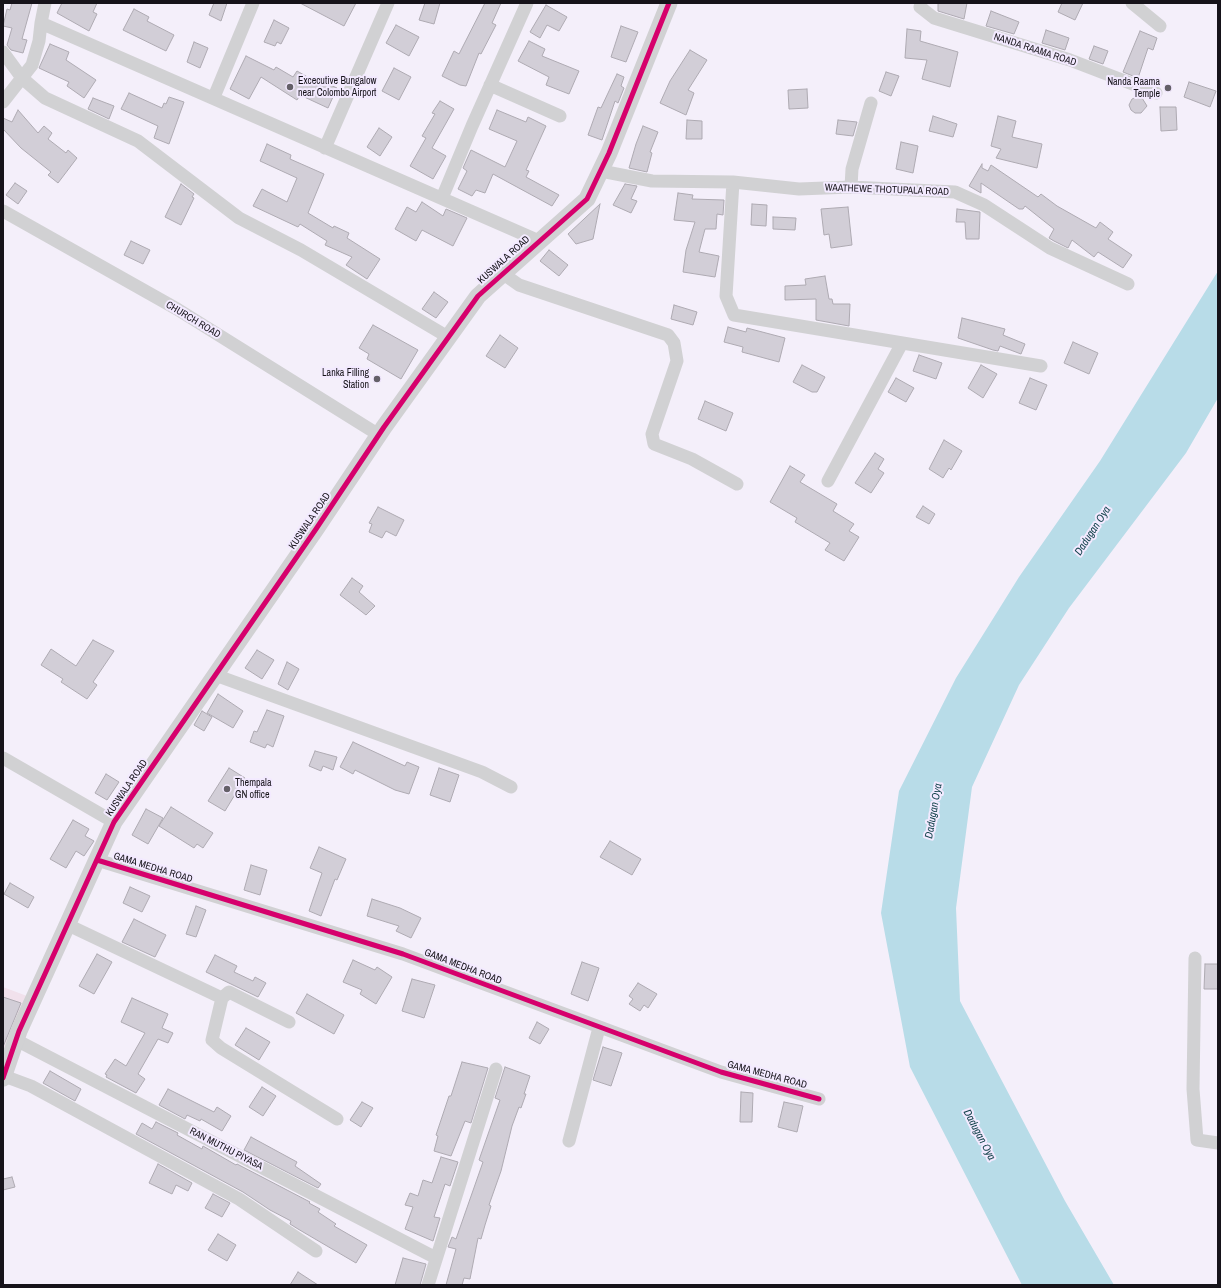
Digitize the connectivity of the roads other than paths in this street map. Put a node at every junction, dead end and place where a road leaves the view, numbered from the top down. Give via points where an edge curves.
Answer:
1 (45, 3) edge
2 (253, 3) edge
3 (388, 3) edge
4 (527, 3) edge
5 (669, 3) edge
6 (920, 3) edge
7 (1132, 3) edge
8 (41, 23) junction
9 (1160, 26) dead end
10 (3, 52) edge
11 (22, 78) junction
12 (490, 85) junction
13 (1156, 93) dead end
14 (214, 97) junction
15 (3, 102) edge
16 (871, 103) dead end
17 (560, 116) dead end
18 (326, 148) junction
19 (601, 171) junction
20 (734, 182) junction
21 (851, 187) junction
22 (442, 198) junction
23 (3, 211) edge
24 (539, 240) junction
25 (502, 273) junction
26 (1128, 284) dead end
27 (448, 337) junction
28 (902, 343) junction
29 (1041, 366) dead end
30 (379, 435) junction
31 (828, 481) dead end
32 (737, 484) dead end
33 (215, 675) junction
34 (3, 758) edge
35 (511, 787) dead end
36 (114, 822) junction
37 (97, 860) junction
38 (68, 925) junction
39 (1195, 958) dead end
40 (222, 998) junction
41 (289, 1022) dead end
42 (599, 1028) junction
43 (16, 1040) junction
44 (496, 1069) dead end
45 (3, 1077) edge
46 (819, 1099) dead end
47 (337, 1119) dead end
48 (569, 1141) dead end
49 (1218, 1143) edge
50 (316, 1251) dead end
51 (436, 1258) junction
52 (428, 1285) edge

1 - 8 street
2 - 14 street
3 - 18 street
4 - 12 street
5 - 19 street, KUSWALA ROAD
6 - 13 street, NANDA RAAMA ROAD via 920,7 934,18 1070,60
7 - 9 street
8 - 11 street via 32,65
8 - 14 street
10 - 11 street
11 - 15 street
11 - 27 street via 45,98 138,141 238,218 301,250
12 - 17 street
12 - 22 street
14 - 18 street
16 - 21 street via 852,168
18 - 22 street
19 - 20 street, WAATHEWE THOTUPALA ROAD via 652,181
19 - 24 street, KUSWALA ROAD via 588,199
20 - 21 street, WAATHEWE THOTUPALA ROAD via 799,189
20 - 28 street via 726,296 734,315
21 - 26 street, WAATHEWE THOTUPALA ROAD via 955,192 984,206 1050,248
22 - 24 street
23 - 30 street, CHURCH ROAD via 177,309
24 - 25 street, KUSWALA ROAD
25 - 27 street, KUSWALA ROAD via 478,296
25 - 32 street via 519,285 668,335 674,342 677,361 652,434 654,444 692,459
27 - 30 street, KUSWALA ROAD
28 - 29 street
28 - 31 street
30 - 33 street, KUSWALA ROAD
33 - 35 street via 482,772
33 - 36 street, KUSWALA ROAD
34 - 36 street
36 - 37 street, KUSWALA ROAD
37 - 38 street, KUSWALA ROAD
37 - 42 street, GAMA MEDHA ROAD via 402,954
38 - 40 street
38 - 43 street, KUSWALA ROAD
39 - 49 street via 1192,1089 1197,1140
40 - 41 street via 229,992
40 - 47 street via 212,1040
42 - 46 street, GAMA MEDHA ROAD via 721,1072
42 - 48 street
43 - 45 street, KUSWALA ROAD
43 - 51 street, RAN MUTHU PIYASA
44 - 51 street
45 - 50 street via 32,1086 239,1199
51 - 52 street

